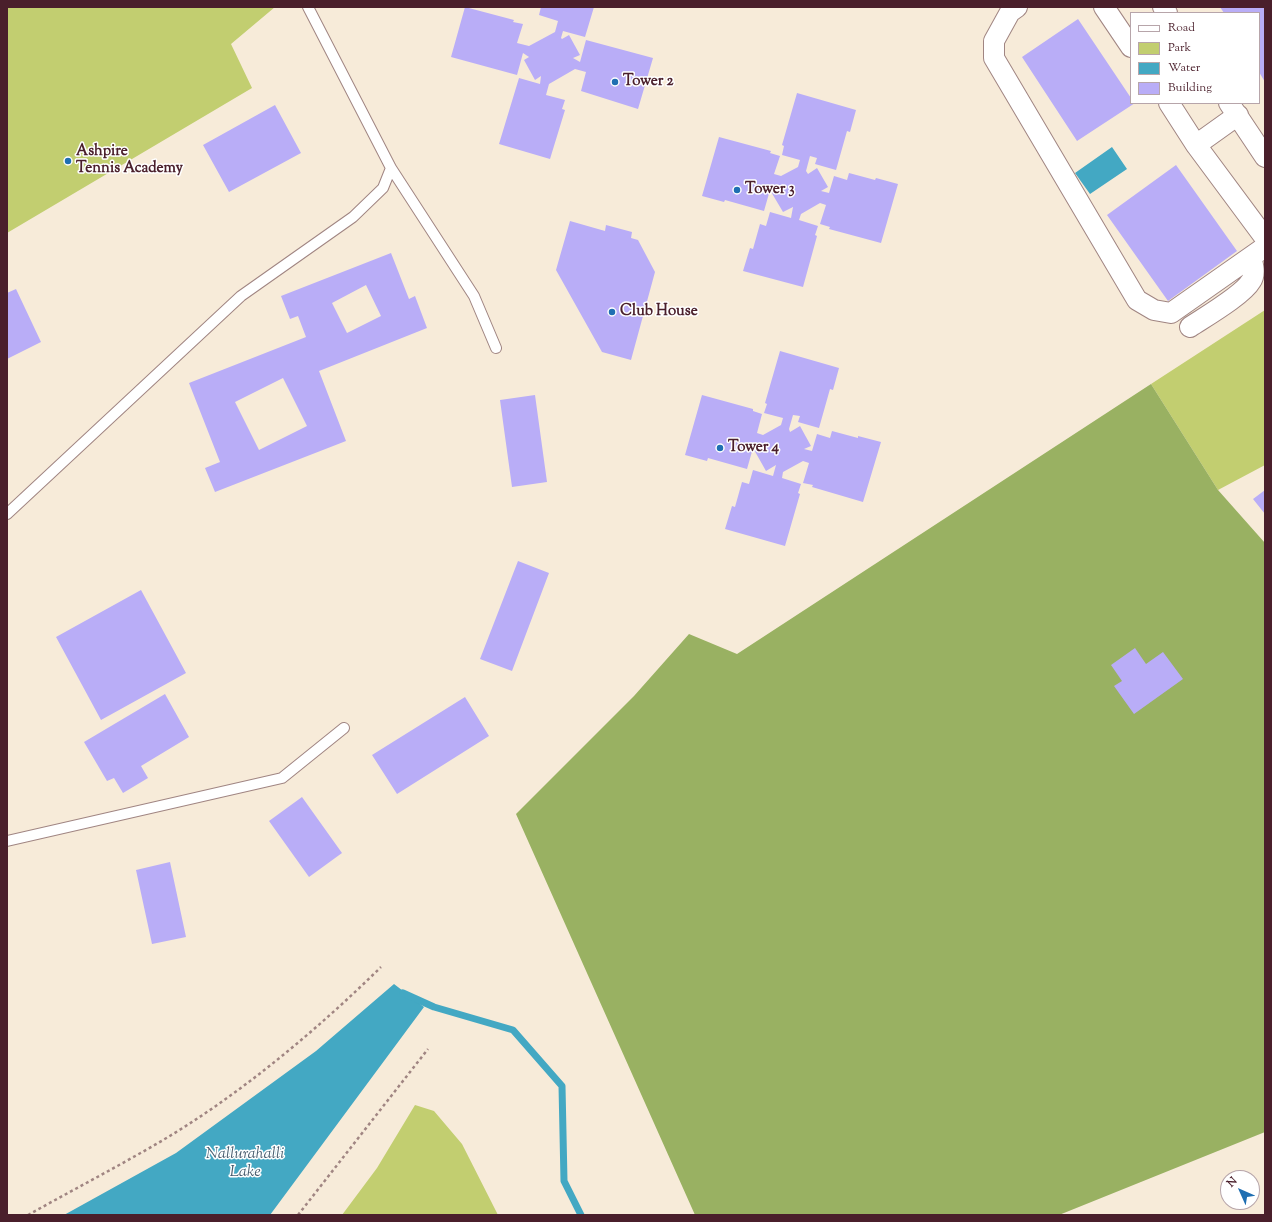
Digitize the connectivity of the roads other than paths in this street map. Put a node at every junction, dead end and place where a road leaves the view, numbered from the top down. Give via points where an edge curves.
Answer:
1 (308, 7) edge
2 (1017, 7) edge
3 (1104, 7) edge
4 (1130, 46) edge
5 (1171, 104) edge
6 (1234, 109) edge
7 (1196, 145) junction
8 (1265, 157) edge
9 (391, 168) junction
10 (1265, 238) edge
11 (1258, 252) edge
12 (1190, 326) dead end
13 (496, 348) dead end
14 (7, 514) edge
15 (344, 728) dead end
16 (7, 841) edge

1 - 9 lane
2 - 11 street via 1010,12 994,41 994,58 1137,300 1154,310 1171,313
3 - 4 street
5 - 7 street
6 - 7 street
6 - 8 street
7 - 10 street
9 - 13 lane via 474,296
9 - 14 lane via 383,188 353,217 241,296
11 - 12 street via 1252,281
15 - 16 lane via 282,778

